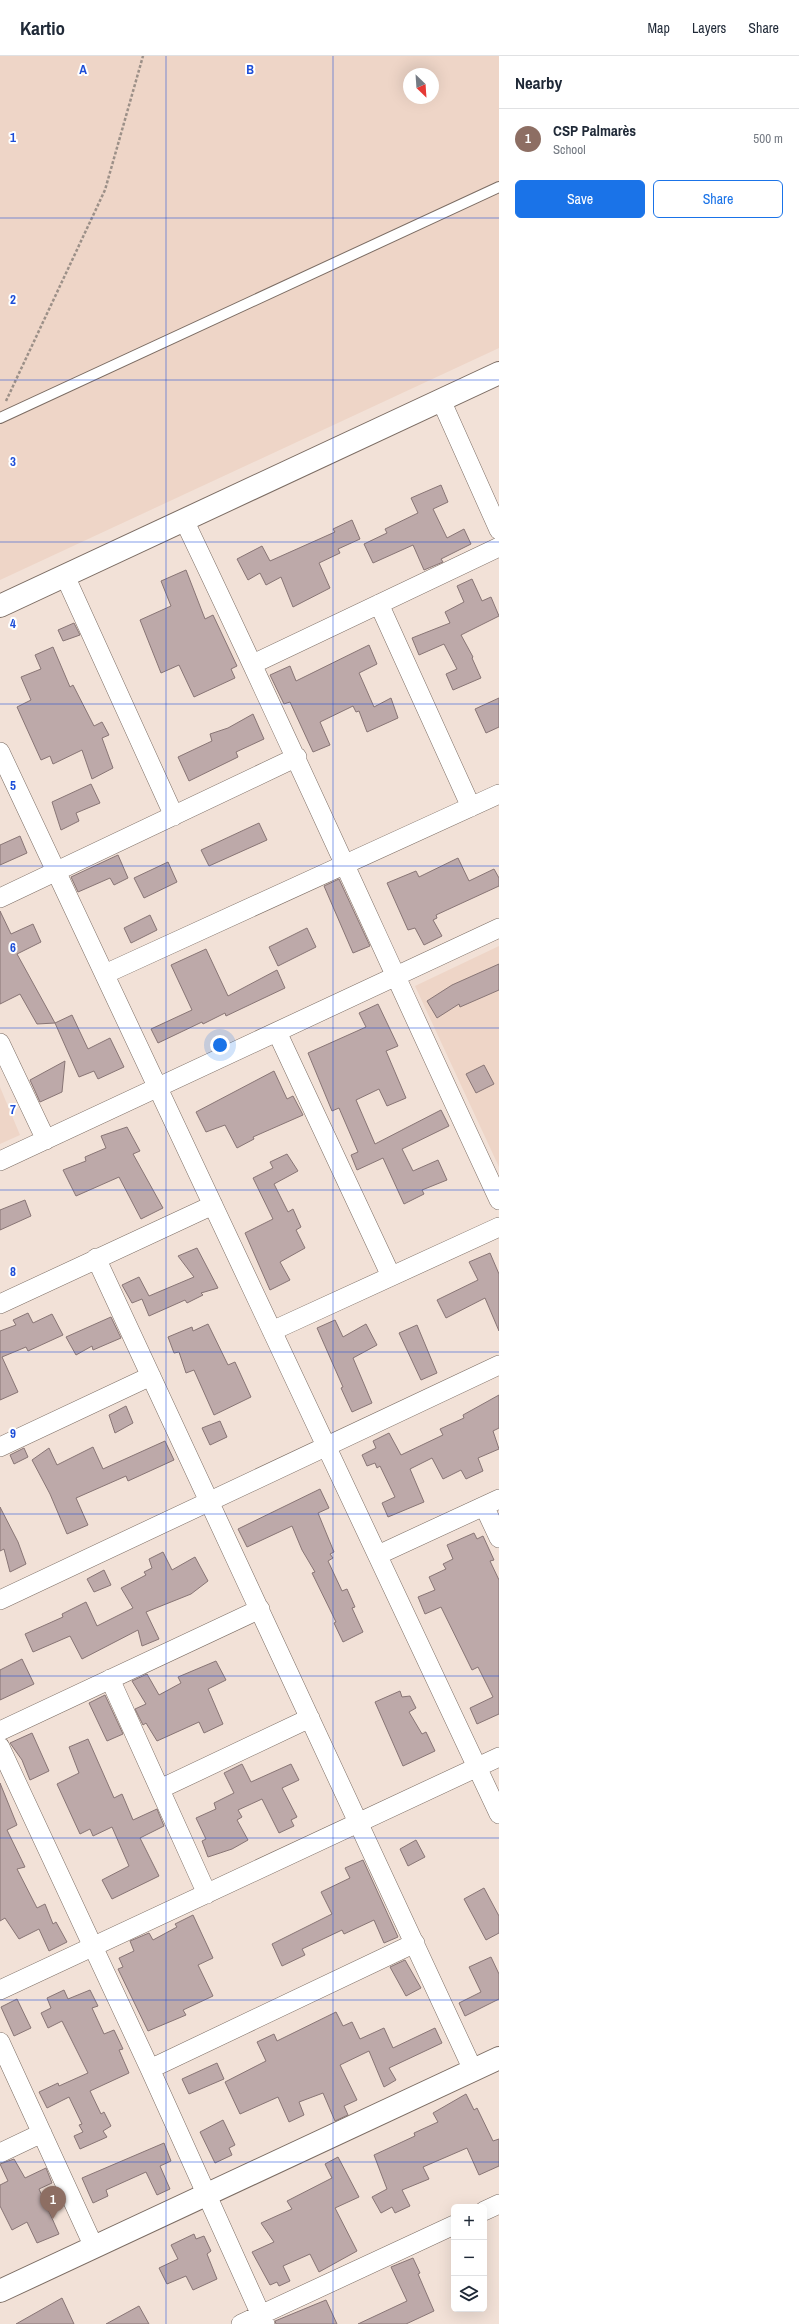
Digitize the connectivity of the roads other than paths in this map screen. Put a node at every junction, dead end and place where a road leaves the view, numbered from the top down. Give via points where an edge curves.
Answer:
1 (499, 187) edge
2 (499, 373) edge
3 (441, 400) junction
4 (0, 418) edge
5 (184, 520) junction
6 (499, 530) edge
7 (499, 546) edge
8 (65, 576) junction
9 (379, 604) junction
10 (0, 606) edge
11 (253, 664) junction
12 (0, 752) edge
13 (297, 757) junction
14 (6, 778) edge
15 (499, 794) edge
16 (471, 807) junction
17 (174, 816) junction
18 (345, 864) junction
19 (56, 872) junction
20 (0, 898) edge
21 (499, 928) edge
22 (104, 974) junction
23 (395, 977) junction
24 (277, 1032) junction
25 (0, 1043) edge
26 (158, 1088) junction
27 (46, 1140) junction
28 (0, 1161) edge
29 (499, 1200) edge
30 (213, 1205) junction
31 (499, 1227) edge
32 (96, 1258) junction
33 (391, 1276) junction
34 (0, 1304) edge
35 (272, 1331) junction
36 (499, 1365) edge
37 (151, 1376) junction
38 (0, 1447) edge
39 (327, 1448) junction
40 (210, 1503) junction
41 (491, 1503) edge
42 (499, 1538) edge
43 (378, 1555) junction
44 (0, 1600) edge
45 (260, 1609) junction
46 (110, 1679) junction
47 (310, 1718) junction
48 (0, 1731) edge
49 (0, 1747) edge
50 (499, 1757) edge
51 (477, 1767) junction
52 (160, 1790) junction
53 (499, 1814) edge
54 (358, 1823) junction
55 (207, 1894) junction
56 (415, 1943) junction
57 (93, 1947) junction
58 (0, 1990) edge
59 (0, 2042) edge
60 (499, 2058) edge
61 (150, 2070) junction
62 (473, 2070) junction
63 (42, 2133) junction
64 (0, 2153) edge
65 (206, 2194) junction
66 (499, 2204) edge
67 (487, 2210) edge
68 (451, 2226) edge
69 (94, 2247) junction
70 (0, 2291) edge
71 (263, 2319) edge
72 (241, 2324) edge

1 - 4 lane
2 - 3 street
3 - 5 street
3 - 6 street
5 - 8 street
5 - 11 street
7 - 9 street
8 - 10 street
8 - 17 street
9 - 11 street
9 - 16 street
11 - 13 street
12 - 14 street
13 - 17 street
13 - 18 street
14 - 19 street
15 - 16 street
16 - 18 street
17 - 19 street
18 - 22 street
18 - 23 street
19 - 20 street
19 - 22 street
21 - 23 street
22 - 26 street
23 - 24 street
23 - 29 street
24 - 26 street
24 - 33 street
25 - 27 street
26 - 27 street
26 - 30 street
27 - 28 street
30 - 32 street
30 - 35 street
31 - 33 street
32 - 34 street
32 - 37 street
33 - 35 street
35 - 39 street
36 - 39 street
37 - 38 street
37 - 40 street
39 - 40 street
39 - 43 street
40 - 44 street
40 - 45 street
41 - 42 street
41 - 43 street
43 - 51 street
45 - 46 street
45 - 47 street
46 - 48 street
46 - 52 street
47 - 52 street
47 - 54 street
49 - 57 street
50 - 51 street
51 - 53 street
51 - 54 street
52 - 55 street
54 - 55 street
54 - 56 street
55 - 57 street
56 - 61 street
56 - 62 street
57 - 58 street
57 - 61 street
59 - 63 street
60 - 62 street
61 - 65 street
62 - 65 street
63 - 64 street
63 - 69 street
65 - 69 street
65 - 71 street
66 - 67 street
68 - 71 street
69 - 70 street
71 - 72 street

